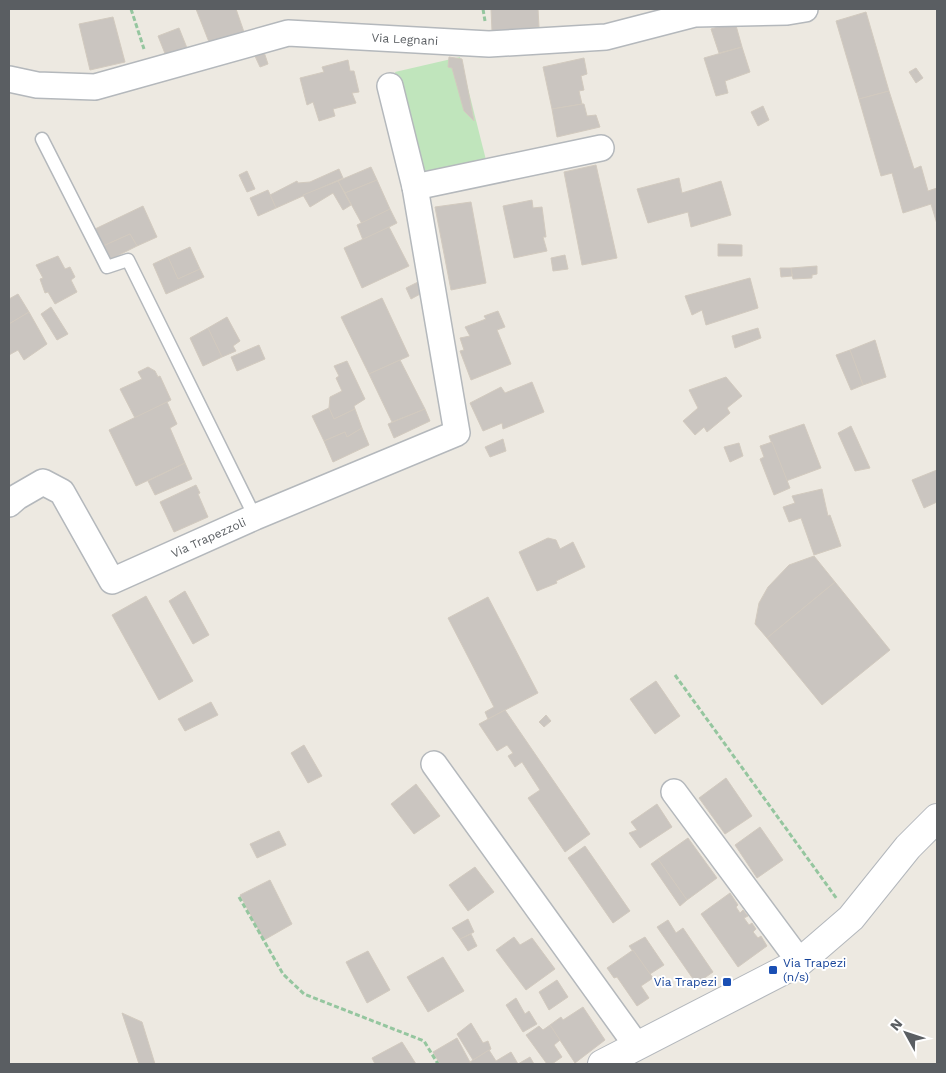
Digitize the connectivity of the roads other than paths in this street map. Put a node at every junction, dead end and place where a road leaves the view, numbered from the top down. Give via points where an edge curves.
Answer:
1 (805, 9) edge
2 (9, 79) edge
3 (390, 86) dead end
4 (42, 140) dead end
5 (601, 148) dead end
6 (416, 187) junction
7 (9, 504) edge
8 (255, 517) junction
9 (434, 764) dead end
10 (674, 792) dead end
11 (937, 818) edge
12 (800, 962) junction
13 (637, 1046) junction
14 (602, 1064) edge

1 - 2 street, Via Legnani via 694,14 606,37 489,44 288,33 95,87 37,85
3 - 6 street
4 - 8 lane via 107,267 128,260
5 - 6 street
6 - 8 street, Via Trapezzoli via 457,433
7 - 8 street, Via Trapezzoli via 43,482 62,492 112,581
9 - 13 street
10 - 12 street
11 - 12 street via 908,847 851,918
12 - 13 street
13 - 14 street

